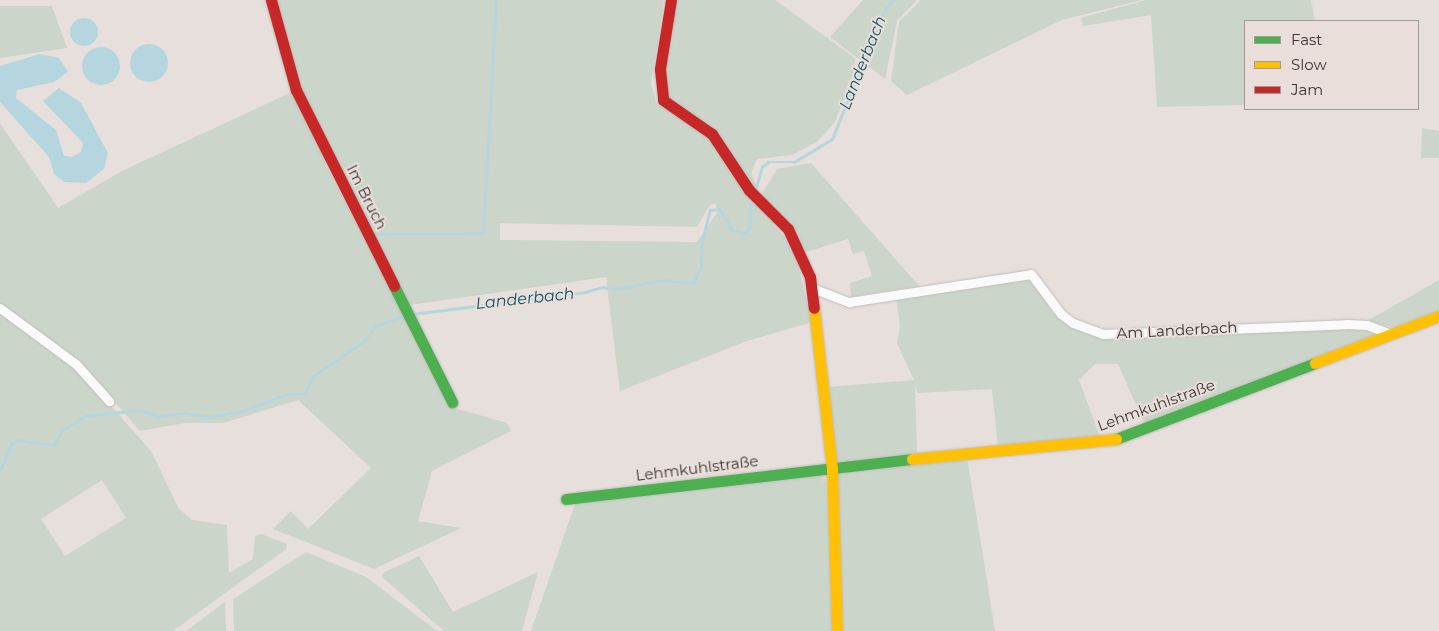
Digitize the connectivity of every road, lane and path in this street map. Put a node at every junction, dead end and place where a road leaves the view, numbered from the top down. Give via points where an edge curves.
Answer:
1 (271, 0) edge
2 (671, 0) edge
3 (812, 288) junction
4 (0, 308) edge
5 (1439, 316) edge
6 (1391, 334) junction
7 (109, 401) dead end
8 (452, 402) dead end
9 (832, 469) junction
10 (566, 499) dead end
11 (837, 631) edge

1 - 8 street, Im Bruch via 296,90
2 - 3 street via 660,94 667,106 712,134 749,190 791,235 807,266
3 - 6 street, Am Landerbach via 849,302 1031,274 1061,314 1080,327 1103,334 1347,324 1367,325
3 - 9 street
4 - 7 street via 76,364
5 - 6 street, Lehmkuhlstraße
6 - 9 street, Lehmkuhlstraße via 1107,442
9 - 10 street, Lehmkuhlstraße
9 - 11 street

